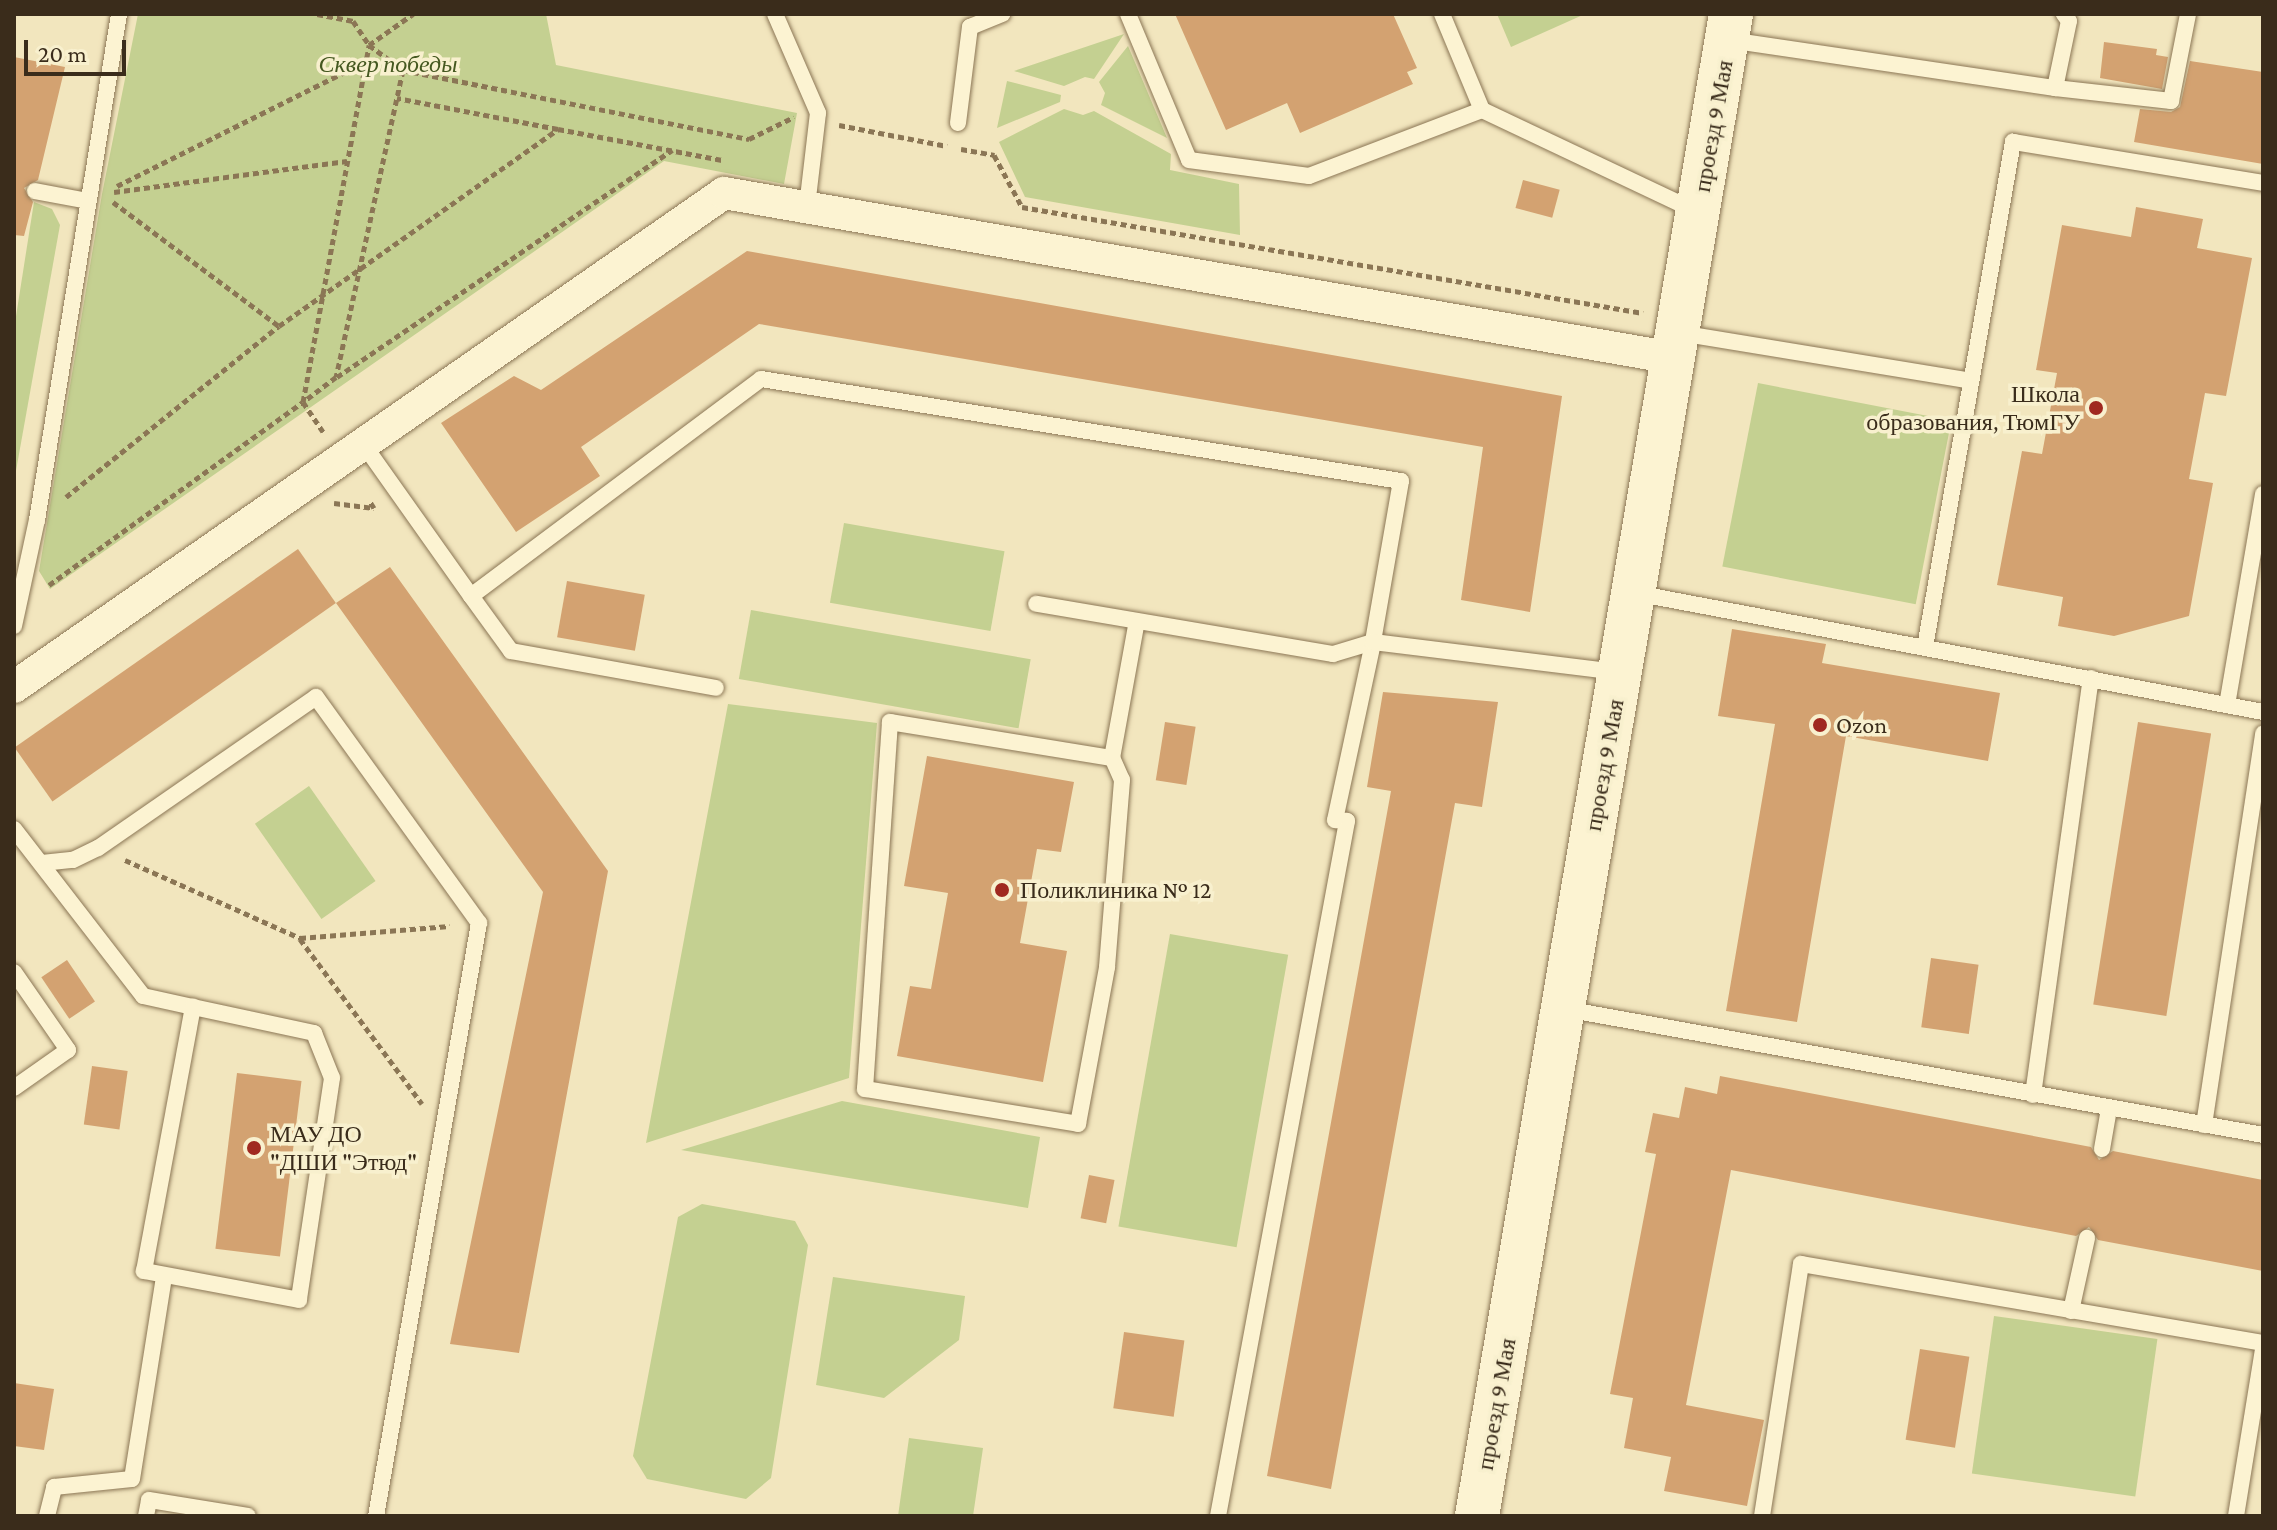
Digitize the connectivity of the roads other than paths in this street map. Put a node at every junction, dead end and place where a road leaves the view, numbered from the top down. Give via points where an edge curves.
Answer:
1 (119, 14) edge
2 (775, 14) edge
3 (1002, 14) edge
4 (1128, 14) edge
5 (1442, 14) edge
6 (2064, 14) edge
7 (2188, 14) edge
8 (1730, 27) edge
9 (2055, 88) junction
10 (1482, 110) junction
11 (958, 123) dead end
12 (2263, 183) edge
13 (35, 191) dead end
14 (95, 197) junction
15 (807, 207) junction
16 (1698, 211) junction
17 (1676, 337) junction
18 (1971, 381) junction
19 (364, 445) junction
20 (2263, 494) edge
21 (1633, 592) junction
22 (471, 596) junction
23 (1036, 604) dead end
24 (1137, 621) junction
25 (14, 626) edge
26 (1373, 642) junction
27 (1925, 647) junction
28 (1620, 672) junction
29 (2091, 678) junction
30 (14, 687) edge
31 (716, 688) dead end
32 (2227, 705) junction
33 (2263, 712) edge
34 (2263, 733) edge
35 (1112, 758) junction
36 (14, 829) edge
37 (42, 863) junction
38 (14, 972) edge
39 (193, 1007) junction
40 (1563, 1009) junction
41 (14, 1088) edge
42 (2033, 1095) junction
43 (2109, 1109) junction
44 (2204, 1125) junction
45 (2263, 1135) edge
46 (2102, 1149) dead end
47 (2087, 1238) dead end
48 (164, 1276) junction
49 (2071, 1311) junction
50 (2263, 1343) edge
51 (2263, 1350) edge
52 (47, 1516) edge
53 (146, 1516) edge
54 (248, 1516) edge
55 (376, 1516) edge
56 (1218, 1516) edge
57 (1477, 1516) edge
58 (1762, 1516) edge
59 (2236, 1516) edge

1 - 14 lane
2 - 15 lane via 817,120
3 - 11 lane via 970,27
4 - 10 lane via 1189,160 1309,176
5 - 10 lane
6 - 9 lane via 2069,21
7 - 9 lane via 2171,101
8 - 9 lane
8 - 16 street, проезд 9 Мая
10 - 16 lane
12 - 18 lane via 2013,142
13 - 14 lane
14 - 25 lane
15 - 17 street
15 - 19 street via 724,193
16 - 17 street, проезд 9 Мая
17 - 18 lane
17 - 21 street, проезд 9 Мая
18 - 27 lane
19 - 22 lane
19 - 30 street
20 - 32 lane
21 - 27 lane
21 - 28 street, проезд 9 Мая
22 - 26 lane via 761,379 1401,481
22 - 31 lane via 511,651
23 - 24 lane
24 - 26 lane via 1333,654
24 - 35 lane
26 - 28 lane
26 - 56 lane via 1335,820 1347,821
27 - 29 lane
28 - 40 street, проезд 9 Мая
29 - 32 lane
29 - 42 lane
32 - 33 lane
34 - 44 lane
35 - 35 lane via 1122,780 1107,967 1078,1124 865,1089 890,722
36 - 37 lane
37 - 39 lane via 143,996
37 - 55 lane via 73,860 98,848 316,697 479,923
38 - 41 lane via 68,1050
39 - 48 lane via 144,1271
39 - 48 lane via 314,1033 332,1078 299,1300
40 - 42 lane
40 - 57 street, проезд 9 Мая
42 - 43 lane
43 - 44 lane
43 - 46 lane
44 - 45 lane
47 - 49 lane
48 - 52 lane via 132,1479 54,1487
49 - 50 lane
49 - 58 lane via 1801,1264
51 - 59 lane
53 - 54 lane via 149,1500

